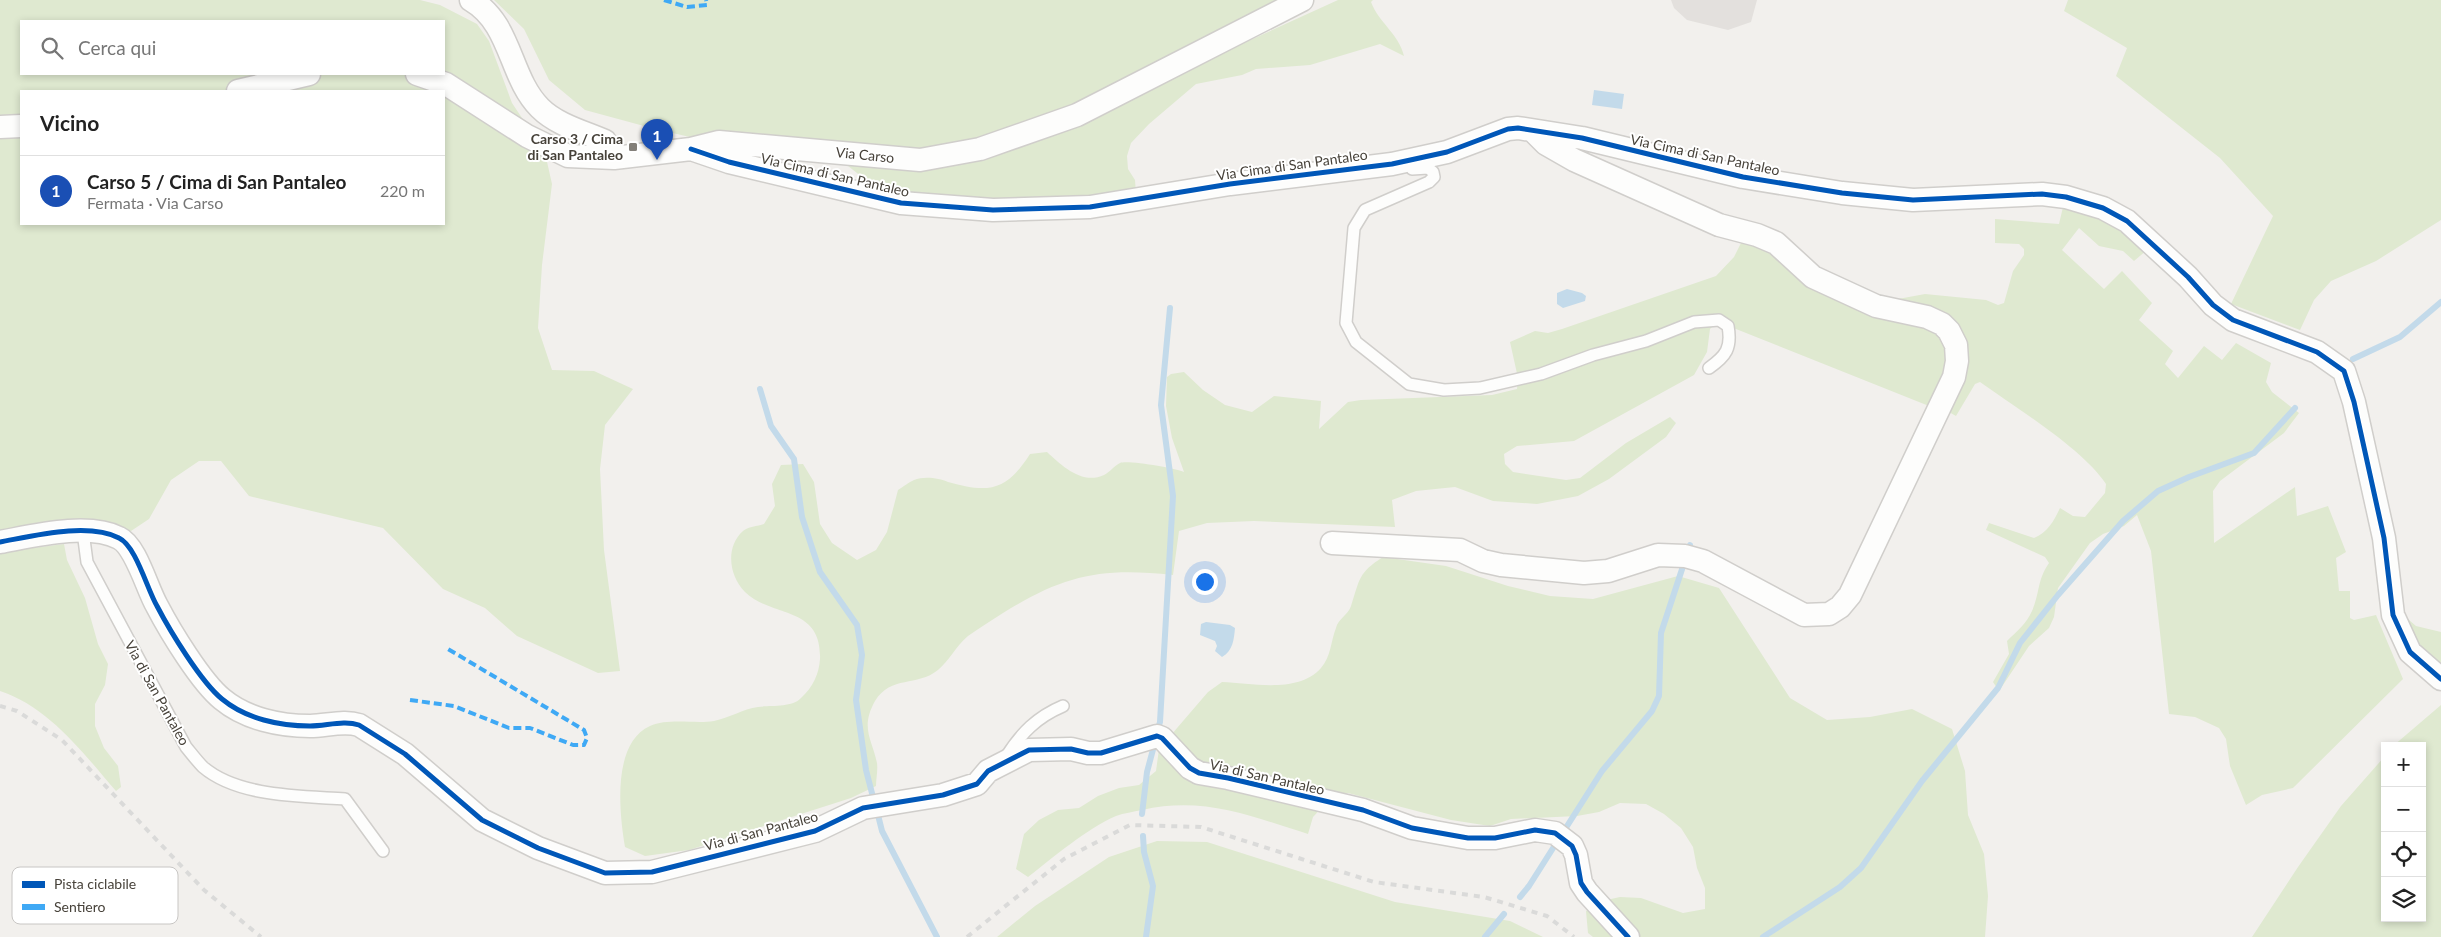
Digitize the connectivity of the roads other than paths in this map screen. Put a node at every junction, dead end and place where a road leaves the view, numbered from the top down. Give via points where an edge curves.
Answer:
1 (471, 0) edge
2 (1302, 0) edge
3 (305, 75) edge
4 (419, 75) edge
5 (242, 90) edge
6 (20, 126) edge
7 (0, 127) edge
8 (1531, 129) junction
9 (691, 149) junction
10 (614, 158) junction
11 (1343, 168) junction
12 (1709, 368) dead end
13 (83, 532) junction
14 (0, 542) edge
15 (1332, 544) dead end
16 (2441, 679) edge
17 (1063, 706) dead end
18 (1003, 763) junction
19 (382, 852) dead end
20 (1628, 937) edge

1 - 10 street via 482,7 498,26 524,83 540,108 566,125 605,141
2 - 9 street, Via Carso via 1077,116 980,150 920,160 744,143 719,142
3 - 5 street
4 - 10 street, Via Carso via 446,84 528,136 568,156
6 - 7 street
8 - 11 street, Via Cima di San Pantaleo via 1508,129 1426,157
8 - 15 street via 1546,144 1574,160 1719,225 1776,243 1813,277 1876,306 1926,317 1942,324 1949,332 1956,345 1954,377 1854,586 1840,607 1829,614 1804,616 1703,561 1685,556 1658,555 1608,571 1584,573 1501,565 1460,550
8 - 16 street, Via Cima di San Pantaleo via 1743,177 1842,193 1914,200 2042,194 2104,208 2127,221 2188,277 2213,305 2233,320 2317,352 2344,371 2354,402 2384,538 2393,615 2410,652
9 - 10 street, Via Carso
9 - 11 street, Via Cima di San Pantaleo via 729,162 901,203 993,210 1090,207
11 - 12 lane via 1351,175 1428,168 1433,172 1434,177 1429,182 1365,210 1354,228 1346,322 1356,342 1409,384 1444,390 1516,381 1646,341 1694,322 1719,320 1728,326 1730,337 1725,356
13 - 14 street, Via di San Pantaleo
13 - 18 street, Via di San Pantaleo via 113,535 127,543 157,607 198,672 222,699 256,719 310,726 359,725 405,754 482,820 538,848 605,873 652,872 816,831 863,808 943,795 977,784 988,771
13 - 19 lane, Via di San Pantaleo via 87,562 186,747 204,767 222,779 269,794 344,799
17 - 18 lane via 1046,713 1029,726
18 - 20 street, Via di San Pantaleo via 1029,750 1070,749 1101,754 1156,736 1199,773 1362,810 1412,828 1468,838 1495,838 1535,830 1555,833 1572,846 1581,883 1587,892

